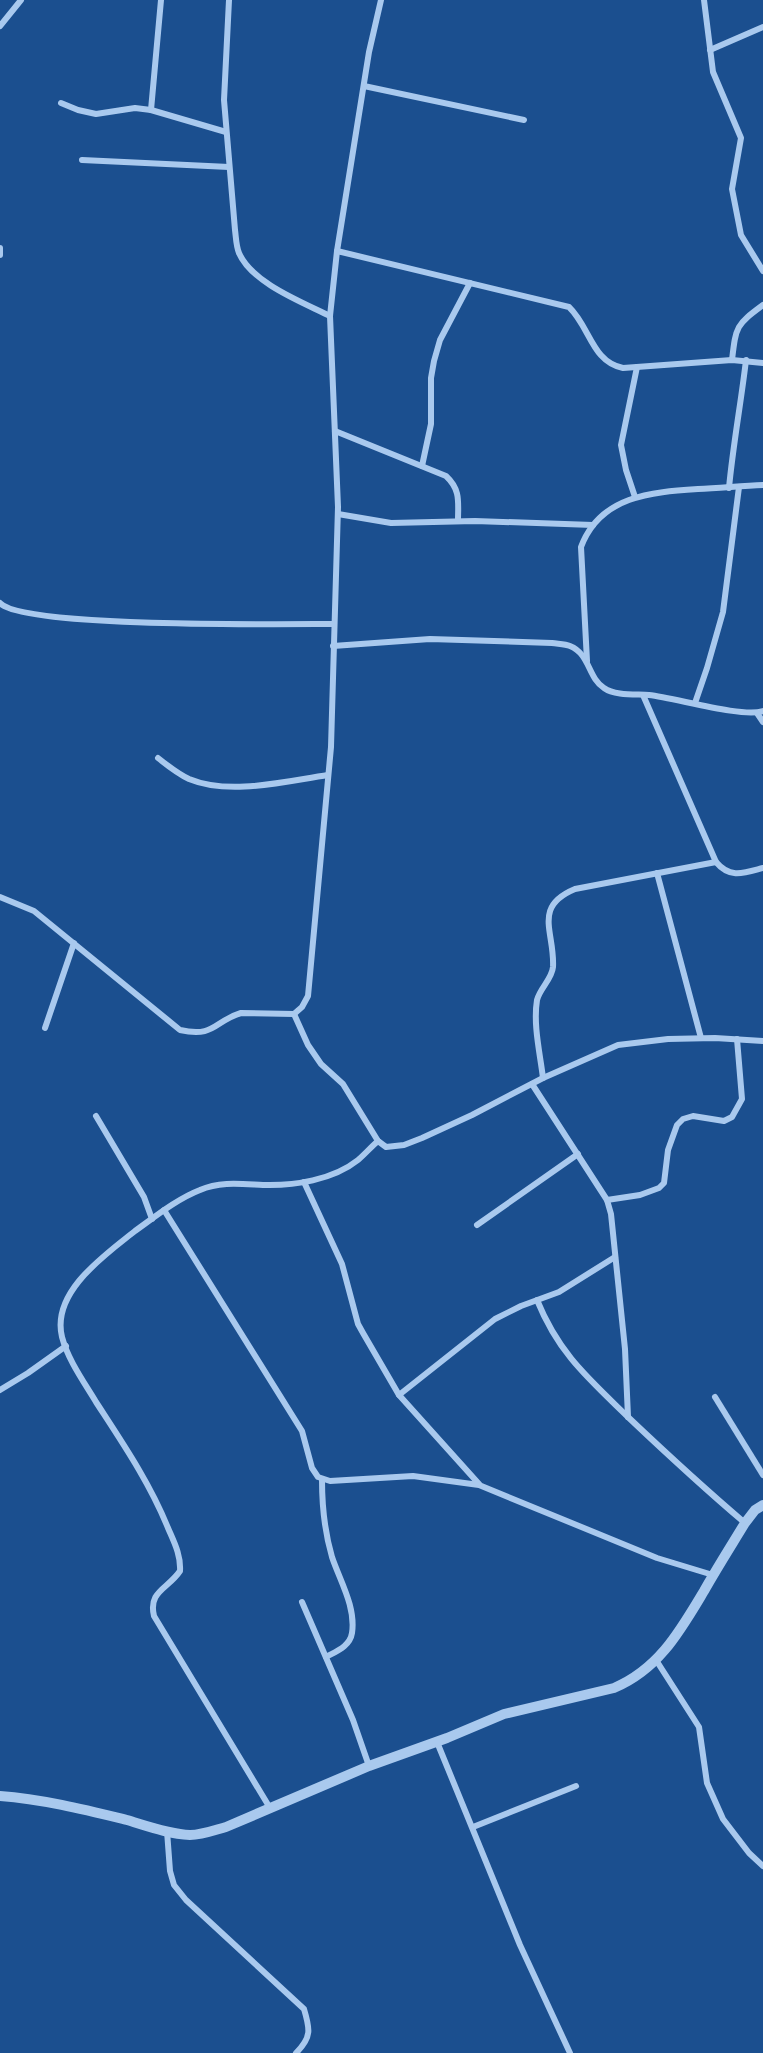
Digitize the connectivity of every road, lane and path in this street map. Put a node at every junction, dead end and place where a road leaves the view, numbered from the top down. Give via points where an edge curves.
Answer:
1 (21, 0) edge
2 (161, 0) edge
3 (229, 0) edge
4 (381, 0) edge
5 (704, 0) edge
6 (0, 26) edge
7 (763, 27) edge
8 (710, 50) junction
9 (364, 86) junction
10 (61, 103) dead end
11 (151, 110) junction
12 (524, 120) dead end
13 (226, 132) junction
14 (82, 160) dead end
15 (229, 167) junction
16 (0, 248) edge
17 (337, 252) junction
18 (0, 255) edge
19 (763, 271) edge
20 (470, 283) junction
21 (763, 305) edge
22 (330, 316) junction
23 (732, 360) junction
24 (746, 360) junction
25 (763, 363) edge
26 (637, 367) junction
27 (335, 431) junction
28 (422, 466) junction
29 (763, 485) edge
30 (739, 487) junction
31 (729, 488) junction
32 (635, 497) junction
33 (338, 514) junction
34 (458, 521) junction
35 (592, 525) junction
36 (0, 603) edge
37 (334, 624) junction
38 (333, 646) junction
39 (587, 661) junction
40 (643, 694) junction
41 (695, 703) junction
42 (760, 712) edge
43 (763, 722) edge
44 (158, 758) dead end
45 (328, 775) junction
46 (716, 862) junction
47 (763, 868) edge
48 (657, 873) junction
49 (0, 897) edge
50 (74, 943) junction
51 (294, 1014) junction
52 (45, 1028) dead end
53 (701, 1038) junction
54 (737, 1039) junction
55 (763, 1041) edge
56 (543, 1078) junction
57 (532, 1084) junction
58 (96, 1116) dead end
59 (378, 1141) junction
60 (578, 1154) junction
61 (304, 1182) junction
62 (607, 1200) junction
63 (164, 1210) junction
64 (152, 1219) junction
65 (477, 1225) dead end
66 (615, 1257) junction
67 (537, 1300) junction
68 (66, 1347) junction
69 (0, 1390) edge
70 (399, 1395) junction
71 (715, 1397) dead end
72 (628, 1417) junction
73 (763, 1475) edge
74 (322, 1480) junction
75 (479, 1485) junction
76 (763, 1505) edge
77 (745, 1523) junction
78 (713, 1575) junction
79 (302, 1602) dead end
80 (326, 1657) junction
81 (656, 1660) junction
82 (437, 1742) junction
83 (369, 1766) junction
84 (576, 1786) dead end
85 (0, 1796) edge
86 (270, 1808) junction
87 (473, 1827) junction
88 (167, 1831) junction
89 (763, 1866) edge
90 (296, 2053) edge
91 (570, 2053) edge

1 - 6 street
2 - 11 street
3 - 13 street
4 - 9 street
5 - 8 street
7 - 8 street
8 - 19 street via 713,72 741,138 732,189 741,235
9 - 12 street
9 - 17 street
10 - 11 street via 96,114 135,108
11 - 13 street
13 - 15 street
14 - 15 street
15 - 22 street via 234,230 242,257 276,288
16 - 18 street
17 - 20 street
17 - 22 street
20 - 26 street via 569,307 603,360 611,366
20 - 28 street via 440,340 434,361 431,424
21 - 23 street via 740,323
22 - 27 street
23 - 24 street
23 - 26 street
24 - 25 street
24 - 31 street
26 - 32 street via 621,445
27 - 28 street
27 - 33 street
28 - 34 street via 446,476 454,484 458,493
29 - 30 street
30 - 31 street
30 - 41 street via 723,612
31 - 32 street via 655,492
32 - 35 street
33 - 34 street via 391,523
33 - 37 street
34 - 35 street
35 - 39 street via 581,547
36 - 37 street via 18,612 73,618 183,624
37 - 38 street
38 - 39 street via 430,639 552,643 571,646
38 - 45 street
39 - 40 street via 603,688
40 - 41 street
40 - 46 street
41 - 42 street
42 - 43 street
44 - 45 street via 189,779 222,786
45 - 51 street via 308,996
46 - 47 street via 722,869 740,874
46 - 48 street
48 - 53 street
48 - 56 street via 575,889 554,900 549,909 553,970 541,988 536,1011
49 - 50 street via 34,911
50 - 51 street via 180,1030 206,1032 241,1013
50 - 52 street
51 - 59 street via 308,1045 348,1090
53 - 54 street
53 - 56 street via 618,1045
54 - 55 street
54 - 62 street via 742,1099 732,1117 724,1121 693,1116 683,1119 668,1150 659,1188
56 - 57 street
57 - 59 street via 404,1145 386,1146
57 - 60 street
58 - 64 street via 144,1197
59 - 61 street via 357,1161
60 - 62 street
60 - 65 street
61 - 63 street via 278,1186 218,1185 201,1189
61 - 70 street via 342,1264 358,1324
62 - 66 street
63 - 64 street
63 - 74 street via 302,1431 312,1468
64 - 68 street via 88,1270 70,1293 61,1323
66 - 67 street via 558,1292
66 - 72 street
67 - 70 street via 495,1319
67 - 72 street via 563,1350
68 - 69 street
68 - 86 street via 160,1508 178,1553 180,1571 153,1597 154,1616
70 - 75 street
71 - 73 street
72 - 77 street
74 - 75 street via 413,1476
74 - 80 street via 322,1503 332,1556 344,1584 352,1620 350,1640
75 - 78 street via 657,1558
76 - 77 street
77 - 78 street
78 - 81 street via 675,1639
79 - 80 street
80 - 83 street
81 - 82 street via 614,1688 504,1714
81 - 89 street via 699,1727 707,1783 723,1819
82 - 83 street
82 - 87 street
83 - 86 street
84 - 87 street
85 - 88 street
86 - 88 street via 207,1833
87 - 91 street via 520,1945
88 - 90 street via 174,1885 304,2009 309,2026 307,2040

